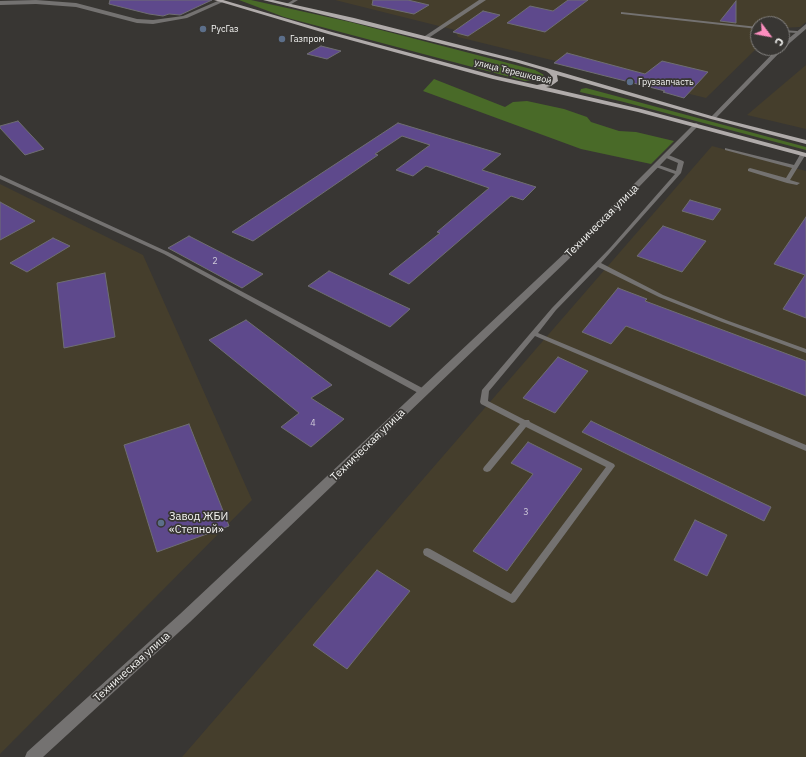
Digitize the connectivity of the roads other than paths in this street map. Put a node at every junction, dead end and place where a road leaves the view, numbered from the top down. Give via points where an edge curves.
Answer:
1 (221, 0) edge
2 (266, 0) edge
3 (296, 0) edge
4 (484, 0) edge
5 (0, 4) edge
6 (287, 5) junction
7 (622, 13) dead end
8 (806, 26) edge
9 (750, 27) edge
10 (790, 32) edge
11 (797, 32) junction
12 (425, 38) junction
13 (790, 39) edge
14 (774, 56) edge
15 (547, 70) junction
16 (592, 83) junction
17 (532, 87) junction
18 (573, 90) junction
19 (713, 118) junction
20 (696, 124) junction
21 (806, 142) edge
22 (727, 149) dead end
23 (804, 154) edge
24 (666, 156) junction
25 (656, 166) junction
26 (794, 167) junction
27 (750, 170) dead end
28 (678, 173) junction
29 (0, 177) edge
30 (787, 180) junction
31 (797, 183) dead end
32 (598, 264) junction
33 (533, 333) junction
34 (806, 351) edge
35 (423, 392) junction
36 (526, 422) junction
37 (806, 448) edge
38 (487, 468) dead end
39 (427, 552) dead end
40 (32, 757) edge

1 - 5 street via 185,17 157,22 137,21 76,5 36,2
1 - 17 main road, улица Терешковой via 330,33
2 - 6 main road, улица Терешковой
3 - 6 lane
4 - 12 street
6 - 12 main road, улица Терешковой
7 - 9 lane
8 - 11 street
10 - 11 lane
11 - 13 street
12 - 15 main road, улица Терешковой
14 - 19 street
15 - 16 main road, улица Терешковой
15 - 17 main road via 555,76 553,82
16 - 18 main road via 579,84
16 - 19 main road, улица Терешковой
17 - 18 main road, улица Терешковой
18 - 20 main road, улица Терешковой
19 - 21 main road, улица Терешковой
20 - 23 main road, улица Терешковой
20 - 24 street, Техническая улица
22 - 26 lane
23 - 26 lane
24 - 25 street, Техническая улица
24 - 28 lane via 681,162
25 - 28 lane
25 - 35 street, Техническая улица via 570,253
26 - 30 lane
27 - 30 lane
28 - 32 lane
29 - 35 lane via 166,253
30 - 31 lane
32 - 33 lane
32 - 34 lane via 661,296
33 - 36 lane via 486,390 484,402
33 - 37 lane
35 - 40 street, Техническая улица via 185,618
36 - 38 lane
36 - 39 lane via 611,466 512,599

